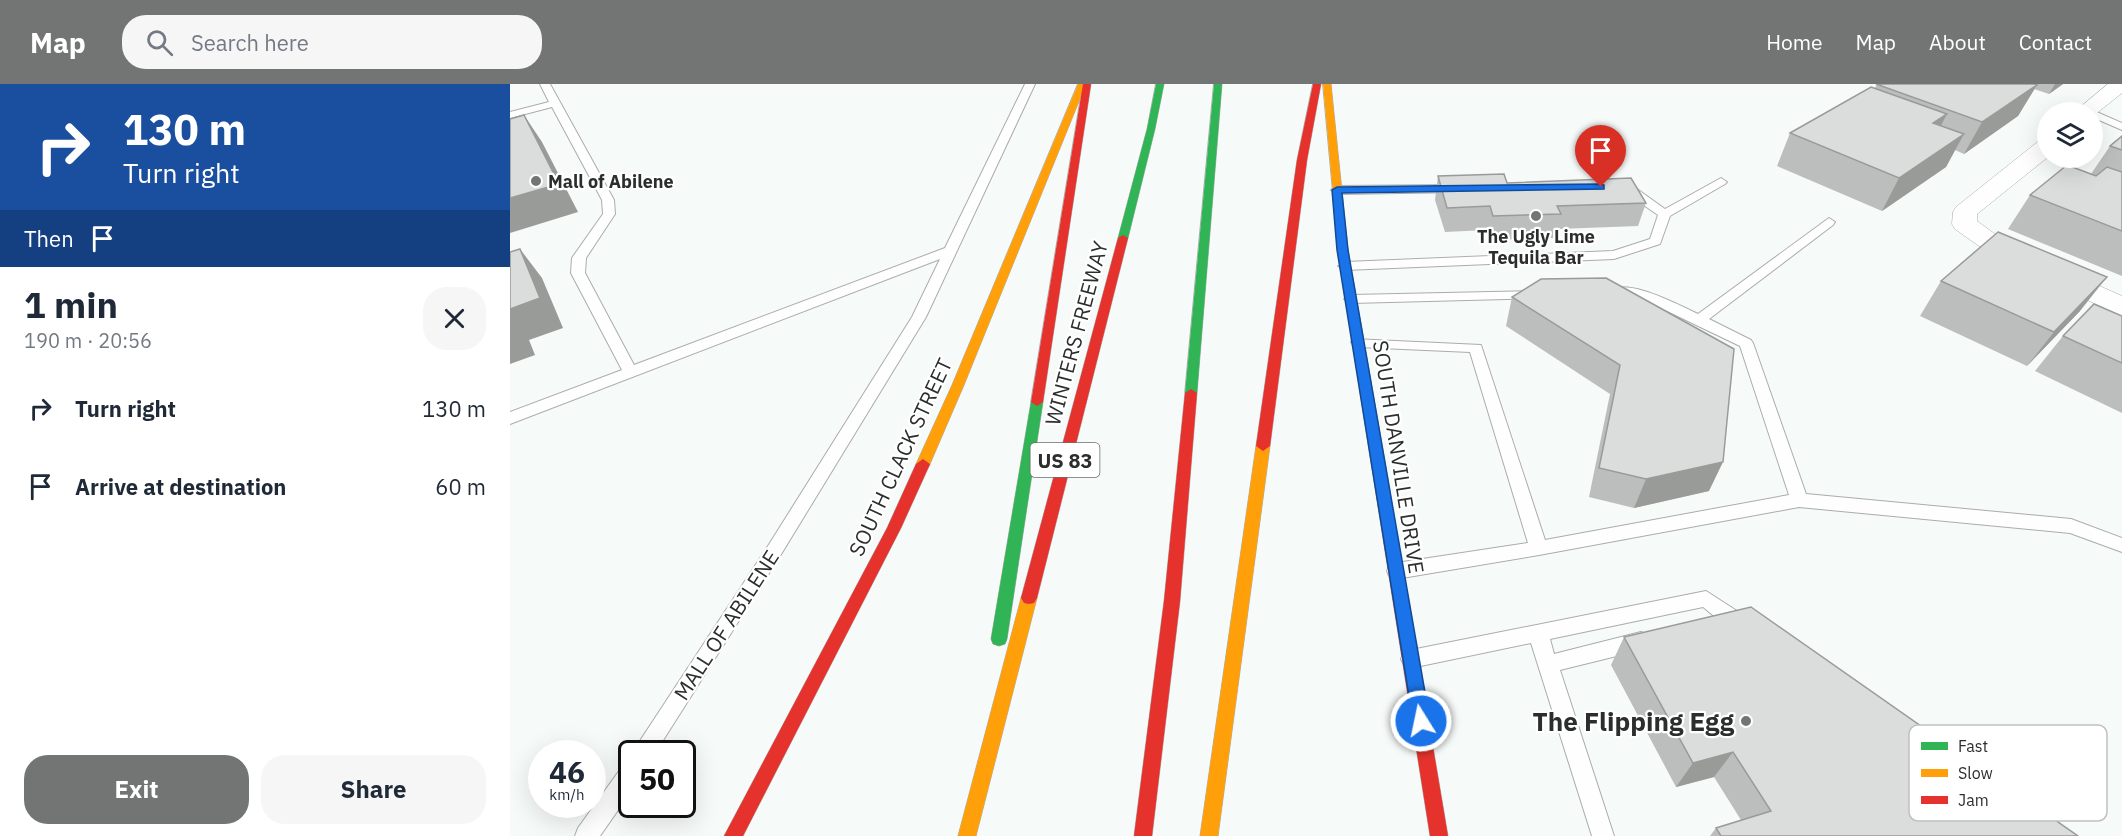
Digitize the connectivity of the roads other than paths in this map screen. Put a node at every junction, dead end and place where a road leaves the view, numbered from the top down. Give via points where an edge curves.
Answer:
1 (546, 84) edge
2 (1030, 84) edge
3 (1082, 84) edge
4 (1088, 84) edge
5 (1160, 84) edge
6 (1218, 84) edge
7 (1317, 84) edge
8 (1328, 84) edge
9 (2121, 84) edge
10 (2100, 102) edge
11 (557, 103) junction
12 (510, 115) edge
13 (2103, 118) edge
14 (2122, 127) edge
15 (2037, 154) edge
16 (1721, 182) dead end
17 (1613, 187) edge
18 (1469, 189) edge
19 (1337, 190) junction
20 (1665, 213) junction
21 (1829, 222) dead end
22 (950, 251) junction
23 (1345, 266) junction
24 (1594, 294) edge
25 (1547, 295) edge
26 (1351, 299) junction
27 (2122, 307) edge
28 (1699, 320) junction
29 (1358, 342) junction
30 (631, 373) junction
31 (510, 418) edge
32 (1799, 500) junction
33 (2122, 545) edge
34 (1539, 548) junction
35 (1396, 571) junction
36 (1732, 618) junction
37 (1709, 623) edge
38 (1538, 633) junction
39 (1663, 635) edge
40 (1760, 638) edge
41 (996, 656) dead end
42 (1411, 659) junction
43 (1548, 664) junction
44 (990, 691) dead end
45 (651, 740) edge
46 (618, 791) edge
47 (967, 834) edge
48 (586, 836) edge
49 (733, 836) edge
50 (1143, 836) edge
51 (1209, 836) edge
52 (1439, 836) edge
53 (1603, 836) edge

1 - 11 lane
2 - 22 lane, MALL OF ABILENE
3 - 49 main road, SOUTH CLACK STREET via 958,385 894,528
4 - 41 main road
5 - 47 main road, WINTERS FREEWAY / US 83
6 - 50 main road via 1172,601
7 - 51 main road via 1302,160
8 - 19 main road, SOUTH DANVILLE DRIVE
9 - 10 street
11 - 12 lane
11 - 30 lane via 608,200 609,214 579,258 578,273
13 - 14 lane
15 - 27 street via 1965,212 1964,224 2005,253
16 - 20 lane
17 - 20 lane via 1625,187
18 - 19 lane
19 - 23 main road, SOUTH DANVILLE DRIVE
20 - 23 lane via 1655,241 1614,255
21 - 28 lane
22 - 30 lane
22 - 45 lane, MALL OF ABILENE via 919,317
23 - 26 main road, SOUTH DANVILLE DRIVE
24 - 28 lane via 1640,293
25 - 26 lane
26 - 29 main road, SOUTH DANVILLE DRIVE
28 - 32 lane via 1746,343
29 - 34 lane via 1476,348
29 - 35 main road, SOUTH DANVILLE DRIVE
30 - 31 lane
32 - 33 lane via 2071,526
32 - 34 lane
34 - 35 lane
35 - 42 main road, SOUTH DANVILLE DRIVE
36 - 37 lane
36 - 38 lane via 1706,599
36 - 40 lane
38 - 42 lane
38 - 43 lane
39 - 43 lane
42 - 52 main road, SOUTH DANVILLE DRIVE
43 - 53 lane
44 - 47 main road
46 - 48 lane

